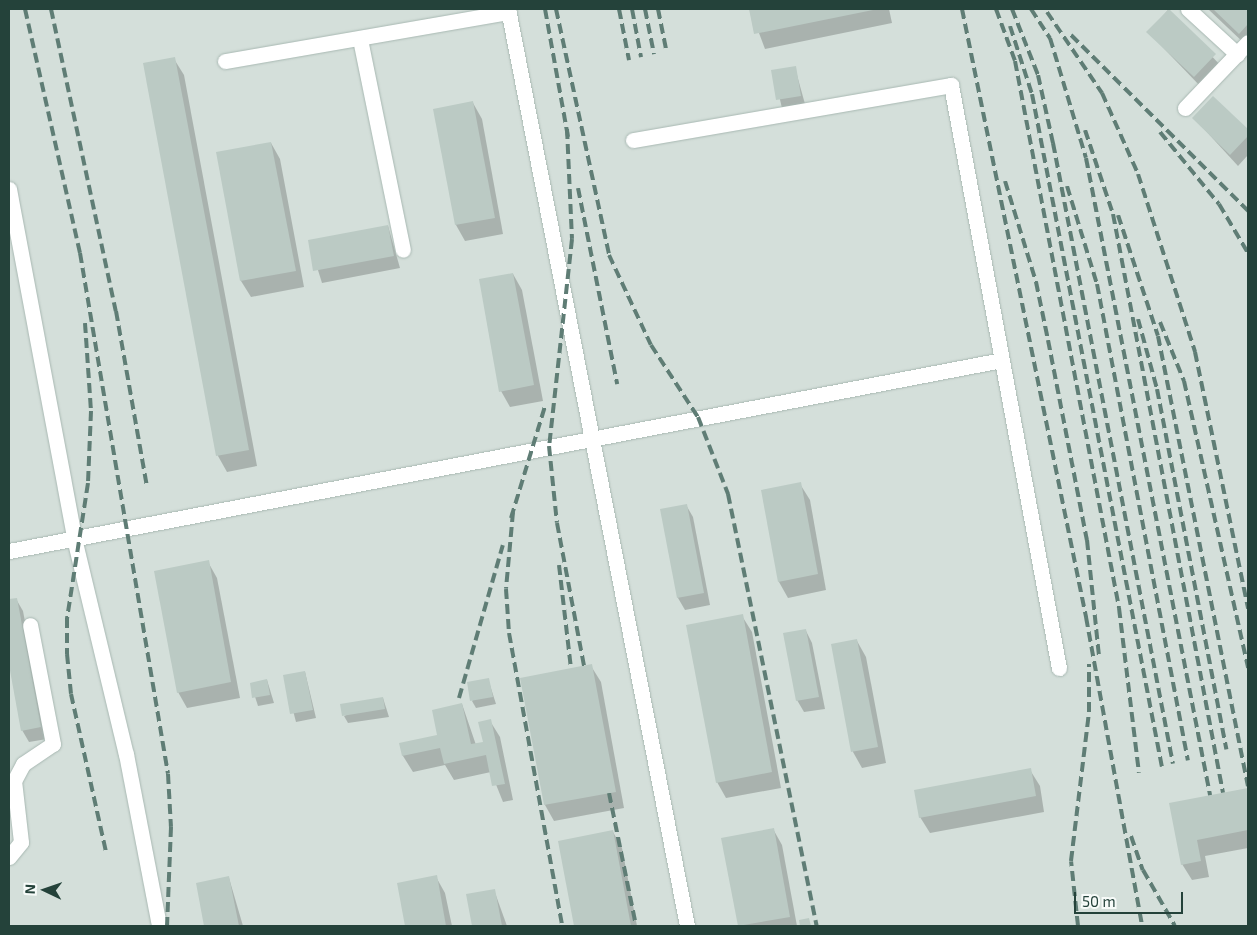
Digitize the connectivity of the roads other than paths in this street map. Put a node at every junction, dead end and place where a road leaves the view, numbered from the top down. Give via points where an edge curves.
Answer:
1 (1188, 9) edge
2 (509, 10) edge
3 (360, 39) junction
4 (1248, 42) edge
5 (1237, 54) junction
6 (225, 62) dead end
7 (1185, 108) dead end
8 (633, 140) dead end
9 (9, 190) edge
10 (403, 250) dead end
11 (1002, 360) junction
12 (593, 437) junction
13 (74, 538) junction
14 (9, 551) edge
15 (30, 625) dead end
16 (1059, 668) dead end
17 (9, 857) edge
18 (159, 926) edge
19 (687, 926) edge

1 - 5 lane
2 - 3 lane
2 - 12 lane
3 - 6 lane
3 - 10 lane
4 - 5 lane
5 - 7 lane
8 - 11 lane via 951,85
9 - 13 lane
11 - 12 lane
11 - 16 lane
12 - 13 lane
12 - 19 lane
13 - 14 lane
13 - 18 lane via 126,754
15 - 17 lane via 53,744 23,764 14,781 21,842

